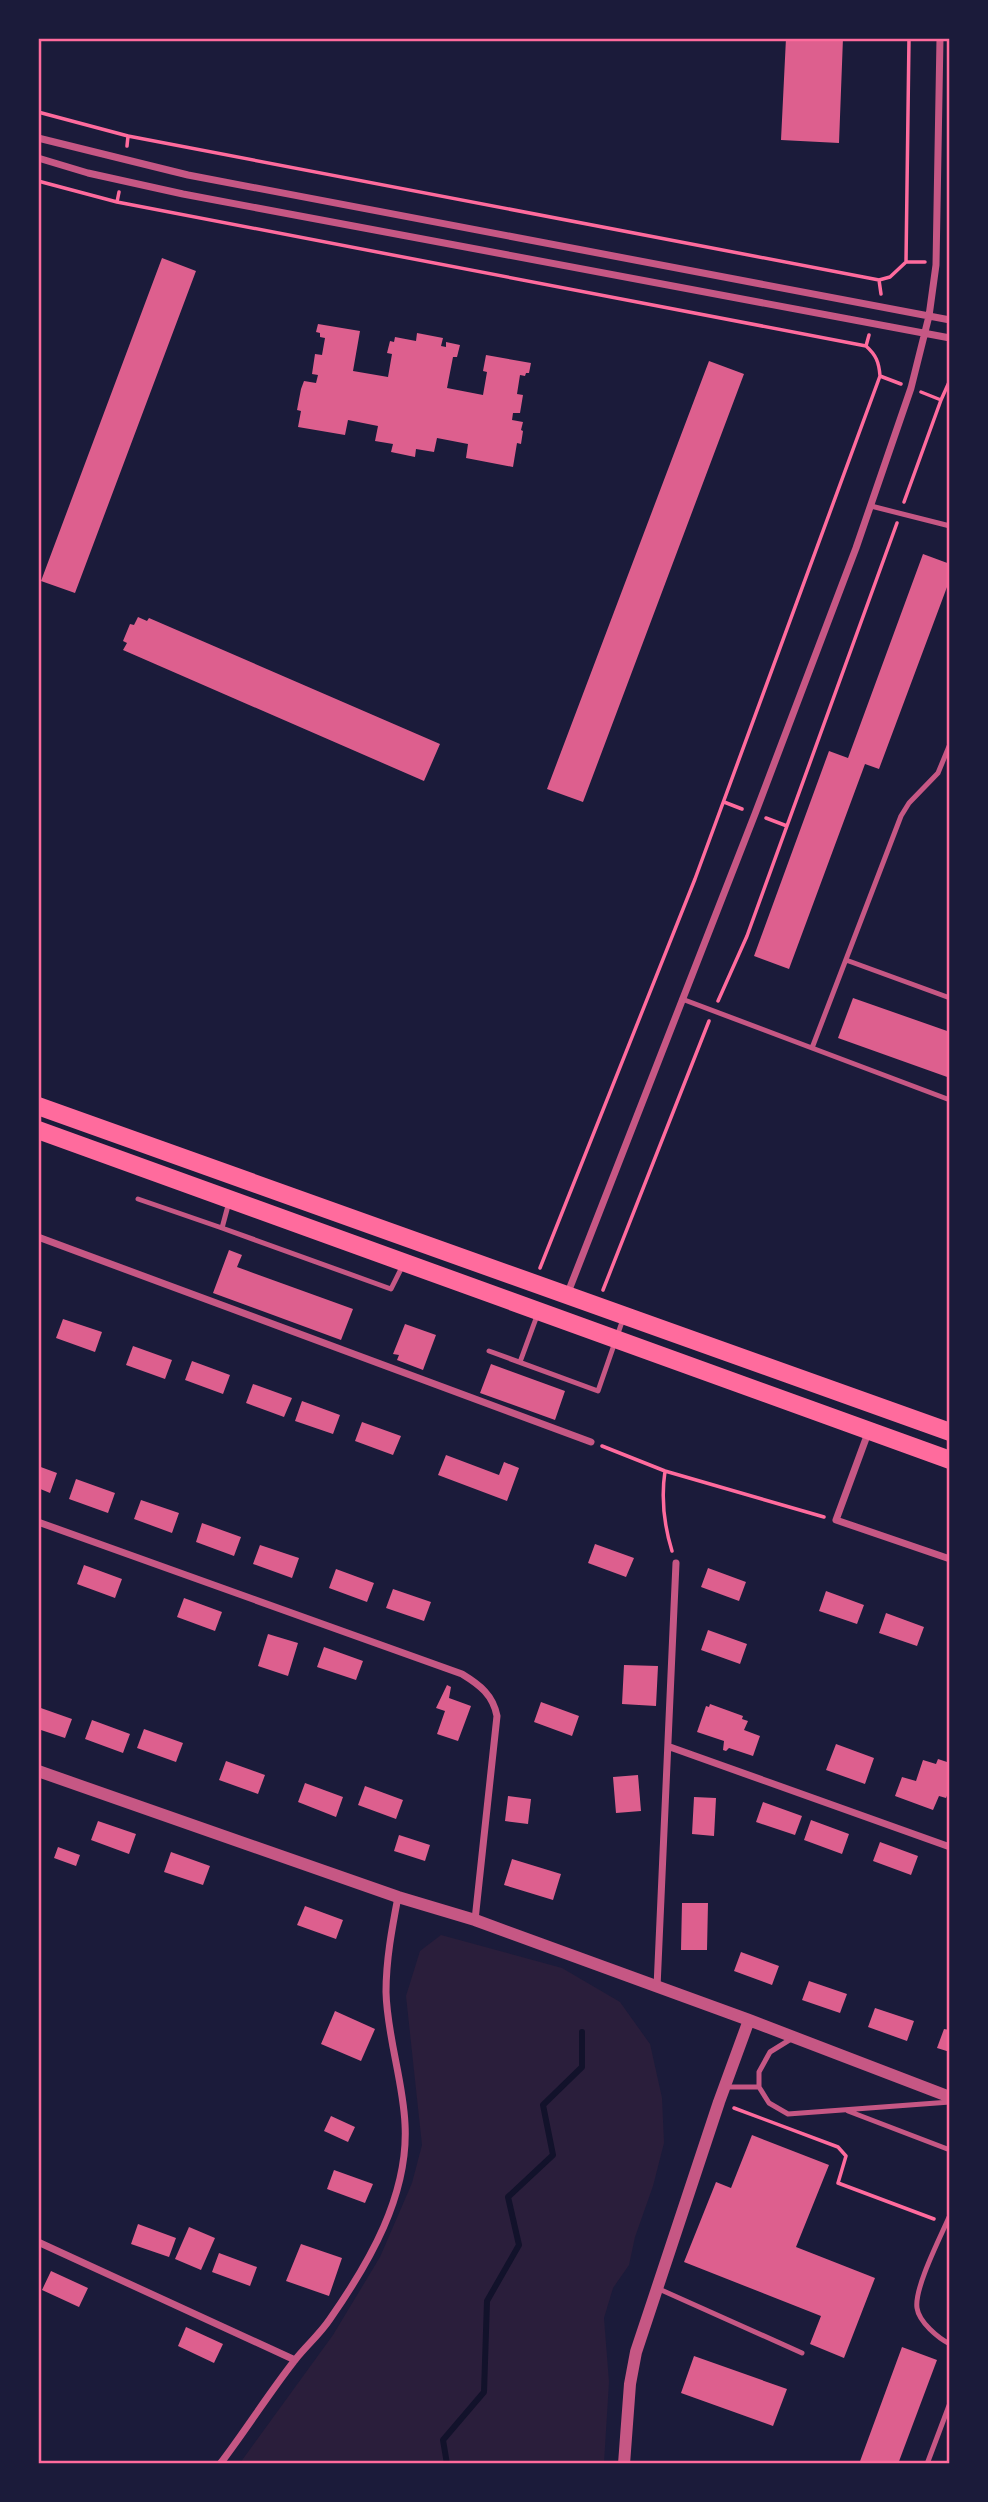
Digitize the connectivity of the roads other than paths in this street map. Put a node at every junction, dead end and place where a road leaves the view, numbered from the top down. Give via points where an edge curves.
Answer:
1 (940, 38) edge
2 (38, 138) edge
3 (38, 158) edge
4 (929, 316) junction
5 (950, 320) edge
6 (926, 333) junction
7 (950, 338) edge
8 (871, 506) junction
9 (950, 526) edge
10 (950, 744) edge
11 (846, 960) junction
12 (950, 998) edge
13 (682, 999) junction
14 (812, 1048) junction
15 (950, 1100) edge
16 (38, 1106) edge
17 (38, 1130) edge
18 (138, 1199) dead end
19 (230, 1199) junction
20 (222, 1228) junction
21 (38, 1237) edge
22 (405, 1261) junction
23 (567, 1295) junction
24 (540, 1310) junction
25 (625, 1316) junction
26 (617, 1338) junction
27 (489, 1351) dead end
28 (520, 1362) junction
29 (869, 1431) junction
30 (950, 1433) edge
31 (591, 1442) road end
32 (950, 1460) edge
33 (38, 1522) edge
34 (950, 1559) edge
35 (676, 1563) road end
36 (670, 1747) junction
37 (38, 1771) edge
38 (950, 1847) edge
39 (398, 1897) junction
40 (475, 1920) junction
41 (657, 1987) junction
42 (749, 2020) junction
43 (794, 2037) junction
44 (724, 2087) junction
45 (759, 2087) junction
46 (950, 2099) edge
47 (844, 2110) junction
48 (950, 2150) edge
49 (950, 2215) edge
50 (38, 2242) edge
51 (656, 2288) junction
52 (950, 2344) edge
53 (802, 2353) dead end
54 (295, 2360) junction
55 (950, 2403) edge
56 (220, 2463) edge
57 (624, 2463) edge
58 (927, 2463) edge

1 - 4 street via 936,265
2 - 4 street via 188,175
3 - 6 street via 183,194
4 - 5 street
4 - 6 street
6 - 7 street
6 - 8 street
8 - 9 lane
8 - 13 street
10 - 11 lane via 938,774 901,816
11 - 12 lane
11 - 14 lane
13 - 14 lane
13 - 23 street
14 - 15 lane
16 - 23 main road
17 - 19 main road
18 - 20 lane
19 - 20 lane
19 - 22 main road
20 - 22 lane via 391,1289
21 - 31 street
22 - 24 main road
23 - 25 main road
24 - 26 main road
24 - 28 lane
25 - 26 lane
25 - 30 main road
26 - 28 lane via 598,1391
26 - 29 main road
27 - 28 lane
29 - 32 main road
29 - 34 street via 836,1520
33 - 40 street via 462,1674 480,1685 491,1697 497,1716
35 - 36 street
36 - 38 street
36 - 41 street
37 - 39 street
39 - 40 street
39 - 54 street via 386,1993 405,2122 397,2197 364,2265 329,2321
40 - 41 street
41 - 42 street
42 - 43 street
42 - 44 street
43 - 45 lane via 770,2052 759,2072
43 - 46 street
44 - 45 lane
44 - 51 street
45 - 47 lane via 769,2103 788,2113
46 - 47 lane
47 - 48 lane
49 - 52 lane via 916,2297 917,2312 939,2339
50 - 54 street
51 - 53 lane
51 - 57 street via 630,2384
54 - 56 street
55 - 58 lane

